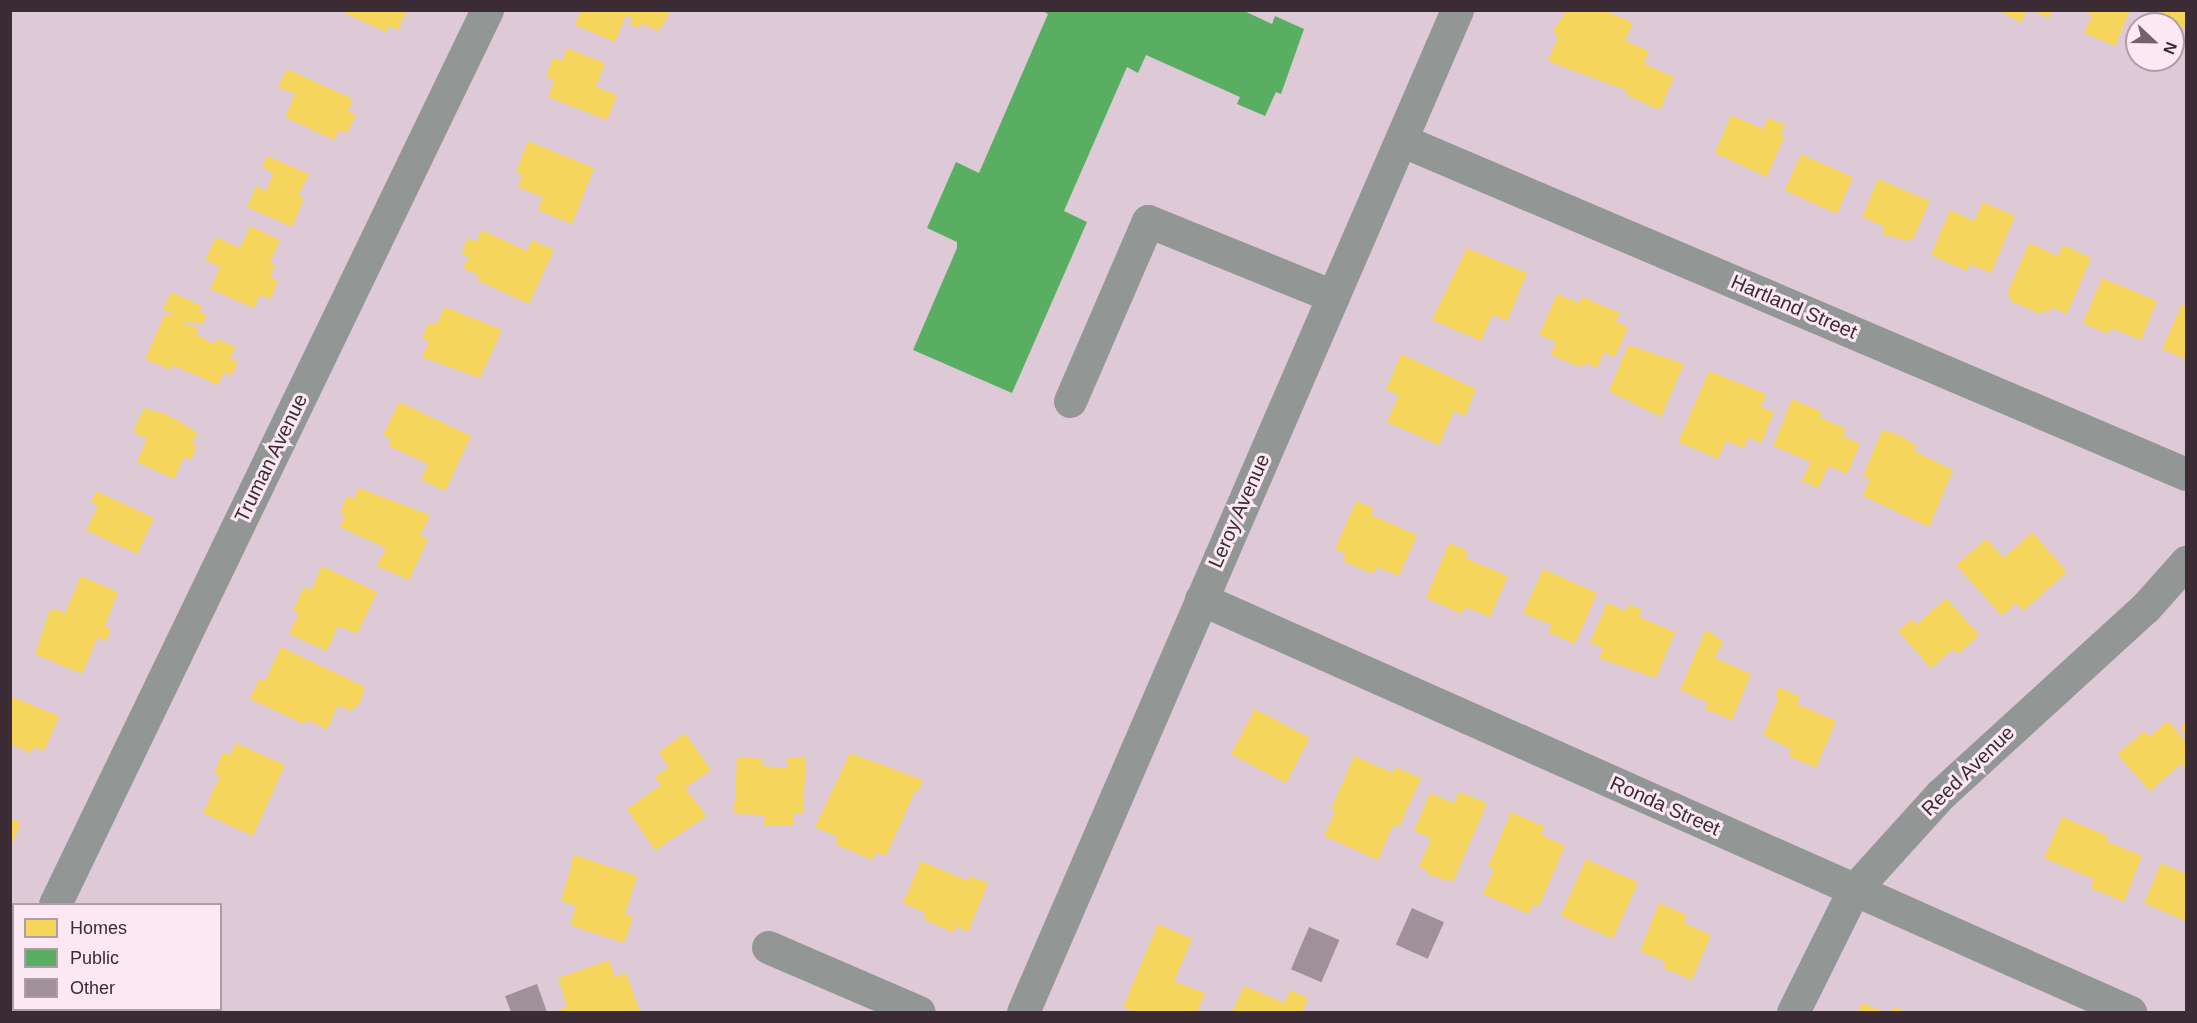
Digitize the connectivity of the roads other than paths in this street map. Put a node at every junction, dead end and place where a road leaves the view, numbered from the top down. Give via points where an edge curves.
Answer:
1 (487, 10) edge
2 (1447, 14) edge
3 (1401, 140) junction
4 (1333, 296) junction
5 (1070, 401) dead end
6 (2187, 474) edge
7 (2187, 562) edge
8 (1201, 599) junction
9 (1853, 891) junction
10 (55, 903) edge
11 (768, 947) dead end
12 (919, 1012) edge
13 (1023, 1012) edge
14 (1793, 1012) edge
15 (2130, 1012) edge

1 - 10 street, Truman Avenue
2 - 3 street, Leroy Avenue
3 - 4 street, Leroy Avenue
3 - 6 street, Hartland Street
4 - 5 street via 1148,221
4 - 8 street, Leroy Avenue
7 - 9 street, Reed Avenue via 2145,608 1941,794
8 - 9 street, Ronda Street
8 - 13 street, Leroy Avenue
9 - 14 street, Reed Avenue
9 - 15 street, Ronda Street
11 - 12 street

